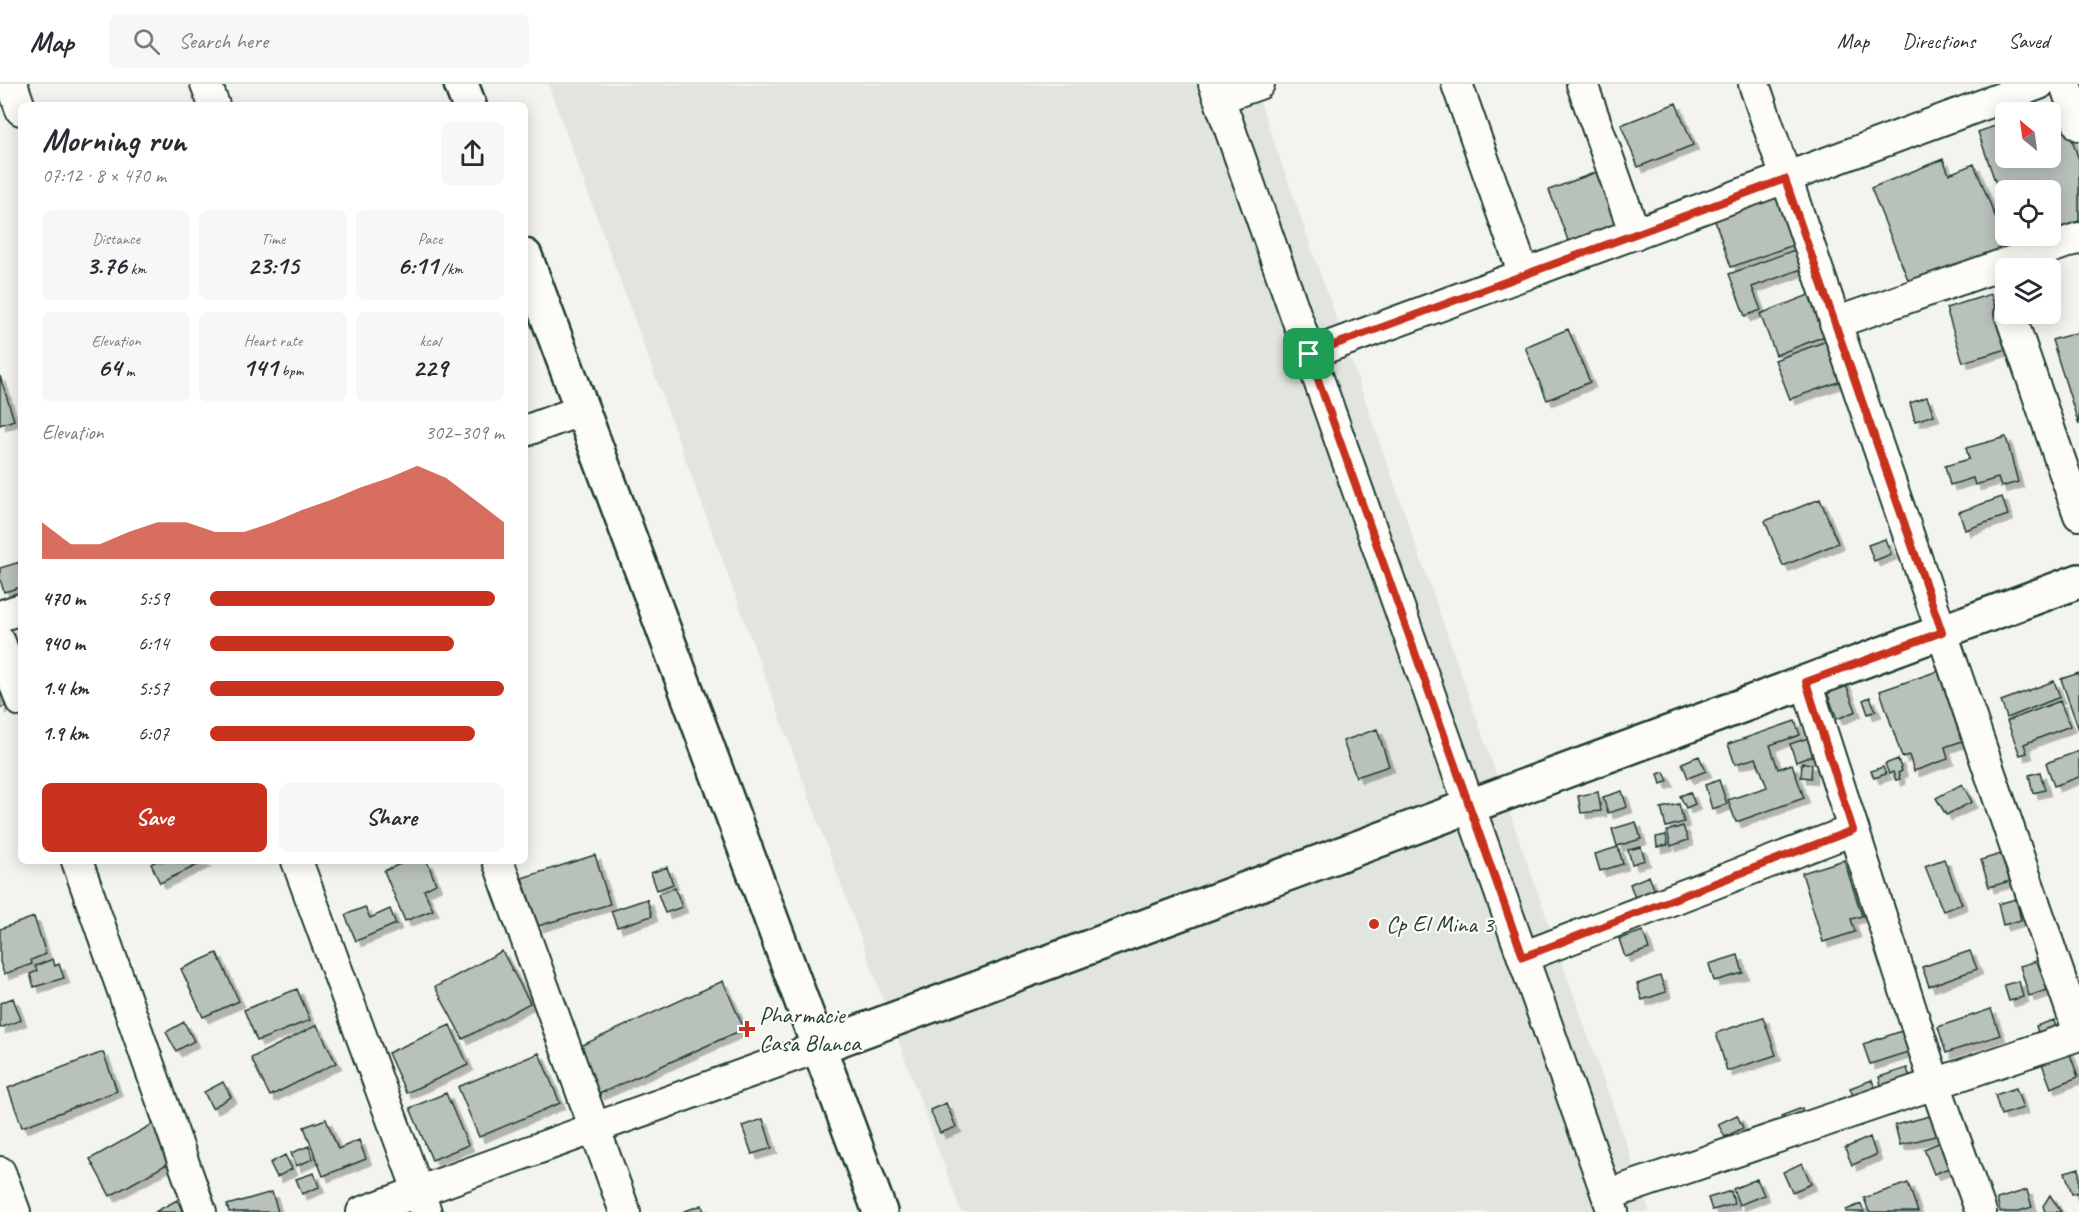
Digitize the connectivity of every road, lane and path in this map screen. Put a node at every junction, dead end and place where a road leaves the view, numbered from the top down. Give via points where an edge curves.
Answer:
1 (12, 84) edge
2 (206, 84) edge
3 (461, 84) edge
4 (1259, 84) edge
5 (1457, 84) edge
6 (1582, 84) edge
7 (1754, 84) edge
8 (2039, 84) edge
9 (2065, 84) edge
10 (1216, 91) edge
11 (18, 102) edge
12 (213, 102) edge
13 (468, 102) edge
14 (2079, 125) edge
15 (1785, 179) junction
16 (1635, 234) junction
17 (2079, 238) edge
18 (2021, 258) edge
19 (528, 264) edge
20 (1995, 267) edge
21 (1524, 275) junction
22 (1835, 323) junction
23 (2013, 324) edge
24 (1309, 354) junction
25 (582, 410) junction
26 (528, 430) edge
27 (2079, 515) edge
28 (2079, 582) edge
29 (18, 610) edge
30 (0, 616) edge
31 (1942, 632) junction
32 (0, 642) edge
33 (1806, 682) junction
34 (18, 693) edge
35 (1470, 806) junction
36 (1853, 830) junction
37 (78, 864) edge
38 (298, 864) edge
39 (499, 864) edge
40 (1523, 957) junction
41 (2079, 1034) edge
42 (819, 1047) junction
43 (1935, 1084) junction
44 (594, 1129) junction
45 (0, 1172) edge
46 (422, 1202) edge
47 (1610, 1203) edge
48 (15, 1212) edge
49 (201, 1212) edge
50 (362, 1212) edge
51 (625, 1212) edge
52 (880, 1212) edge
53 (1981, 1212) edge

1 - 11 street
2 - 12 street
3 - 13 street
4 - 10 street
5 - 21 street
6 - 16 street
7 - 15 street
8 - 15 street
9 - 14 street
10 - 24 street
15 - 16 street
15 - 22 street
16 - 21 street
17 - 18 street
19 - 25 street
20 - 22 street
21 - 24 street
22 - 31 street
23 - 27 street
24 - 35 street
25 - 26 street
25 - 42 street
28 - 31 street
29 - 30 street
31 - 33 street
31 - 41 street
32 - 34 street
33 - 35 street
33 - 36 street
35 - 40 street
35 - 42 street
36 - 40 street
36 - 43 street
37 - 49 street
38 - 46 street
39 - 44 street
40 - 47 street
41 - 43 street
42 - 44 street
42 - 52 street
43 - 47 street
43 - 53 street
44 - 46 street
44 - 51 street
45 - 48 street
46 - 50 street

